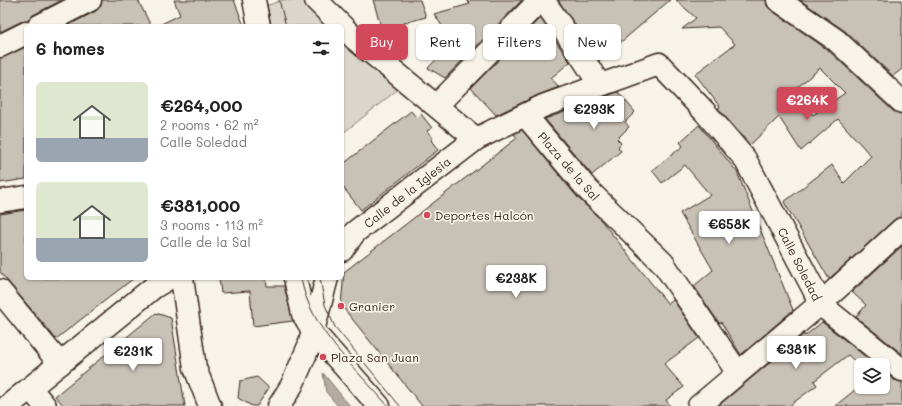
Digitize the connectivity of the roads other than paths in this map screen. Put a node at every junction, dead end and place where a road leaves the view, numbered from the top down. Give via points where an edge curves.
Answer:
1 (90, 0) edge
2 (254, 0) edge
3 (316, 0) edge
4 (542, 0) edge
5 (778, 0) edge
6 (43, 24) edge
7 (259, 24) edge
8 (340, 24) edge
9 (344, 28) edge
10 (24, 34) edge
11 (0, 46) edge
12 (659, 64) joint
13 (600, 85) junction
14 (902, 102) edge
15 (437, 105) junction
16 (526, 116) junction
17 (476, 139) junction
18 (24, 197) edge
19 (0, 201) edge
20 (902, 229) edge
21 (344, 247) edge
22 (166, 280) edge
23 (182, 280) edge
24 (294, 280) edge
25 (327, 280) edge
26 (0, 291) edge
27 (820, 304) junction
28 (314, 332) junction
29 (60, 364) junction
30 (902, 370) edge
31 (738, 373) junction
32 (30, 388) junction
33 (8, 406) edge
34 (44, 406) edge
35 (210, 406) edge
36 (279, 406) edge
37 (379, 406) edge
38 (698, 406) edge

1 - 6 street
2 - 7 street
3 - 8 street
4 - 13 street
4 - 15 street
5 - 14 street via 836,40
9 - 15 street
10 - 11 street
12 - 13 street, Calle de la Iglesia
12 - 27 street, Calle Soledad via 745,159
13 - 16 street, Calle de la Iglesia via 543,106
15 - 17 street
16 - 17 street, Calle de la Iglesia
16 - 31 street, Plaza de la Sal via 588,190 662,263
17 - 21 street, Calle de la Iglesia via 355,232
18 - 19 street
20 - 27 street
22 - 29 street
23 - 35 street via 195,368
24 - 28 street via 303,314
25 - 28 street
26 - 29 street
27 - 30 street, Calle Soledad
27 - 31 street
28 - 36 street via 305,357
28 - 37 street
29 - 32 street
31 - 38 street
32 - 33 street
32 - 34 street

